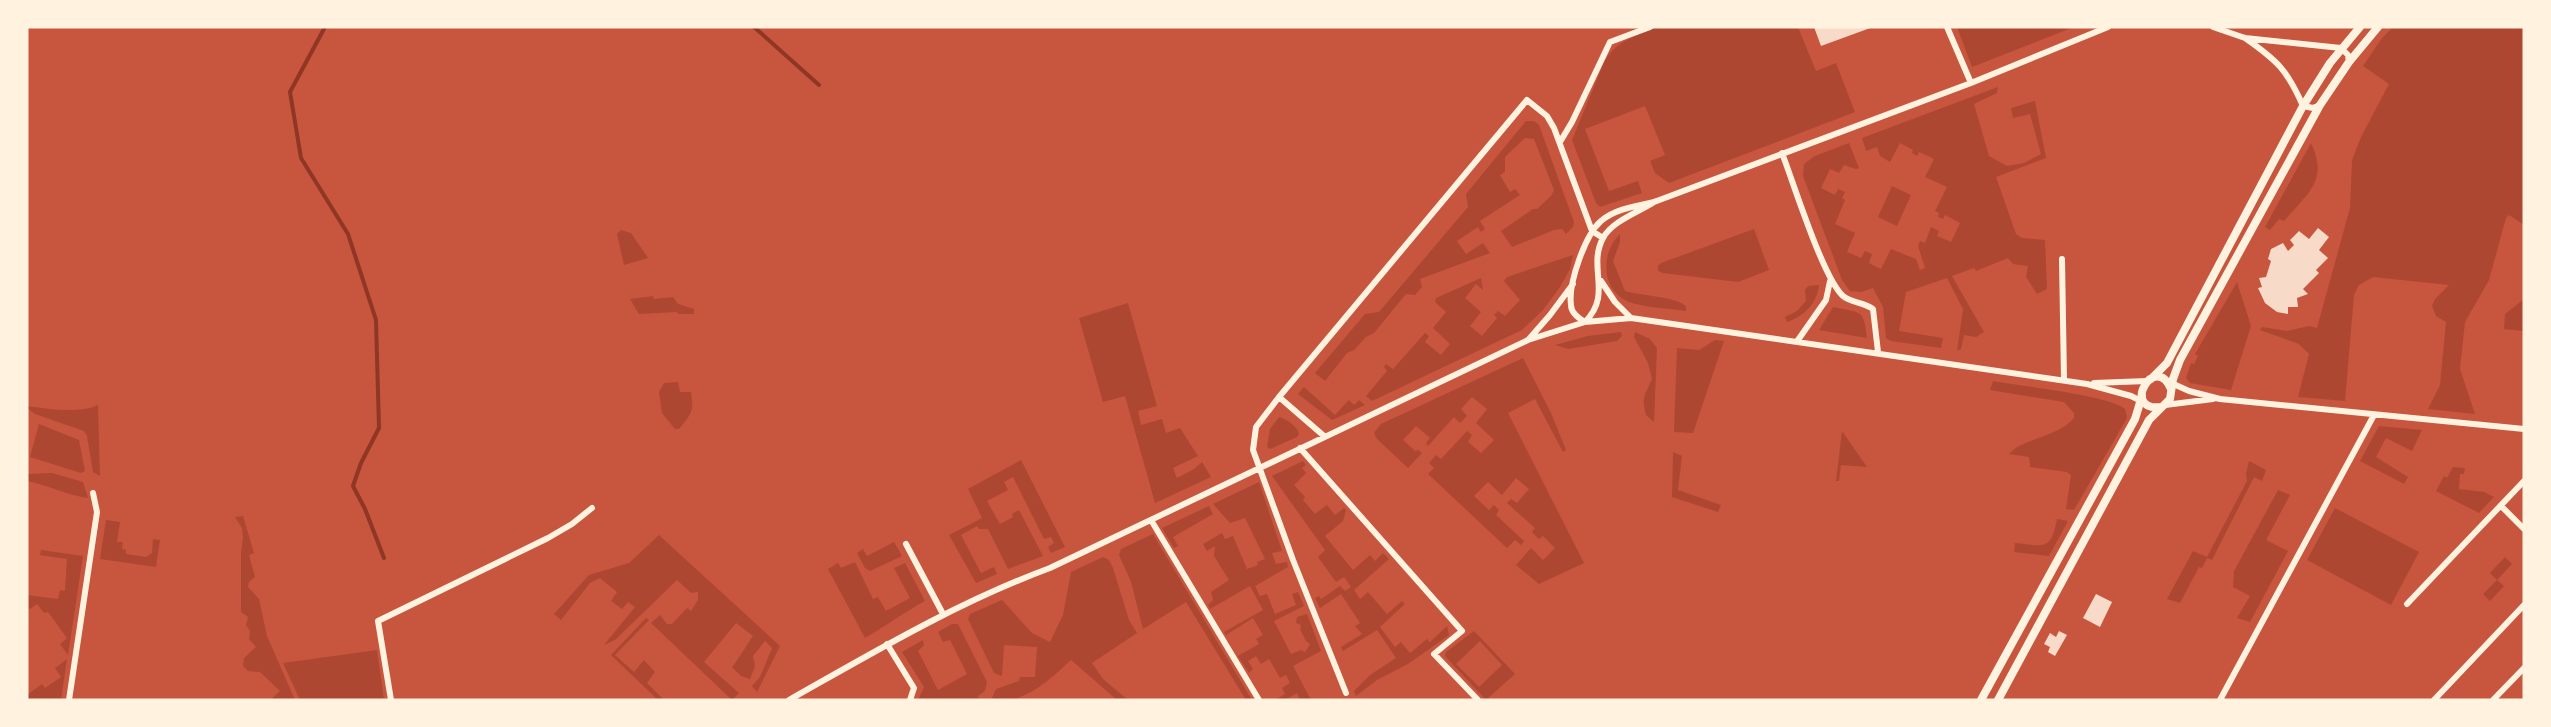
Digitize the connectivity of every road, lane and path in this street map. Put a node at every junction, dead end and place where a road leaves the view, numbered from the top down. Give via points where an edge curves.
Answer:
1 (1650, 27) edge
2 (1947, 27) edge
3 (2095, 27) edge
4 (2108, 27) edge
5 (2213, 27) edge
6 (2360, 27) edge
7 (2378, 27) edge
8 (2081, 38) junction
9 (2245, 38) junction
10 (2342, 48) junction
11 (2349, 62) junction
12 (1971, 82) junction
13 (2320, 105) junction
14 (2303, 106) junction
15 (1560, 142) junction
16 (1782, 153) junction
17 (1653, 202) junction
18 (1592, 231) junction
19 (1603, 238) junction
20 (2062, 259) dead end
21 (1599, 279) junction
22 (1830, 280) junction
23 (1573, 283) junction
24 (1826, 300) junction
25 (1847, 300) junction
26 (1631, 318) junction
27 (1585, 322) junction
28 (1528, 340) junction
29 (1798, 340) junction
30 (1878, 352) junction
31 (2064, 380) junction
32 (2149, 380) junction
33 (2087, 384) junction
34 (2169, 385) junction
35 (1279, 397) junction
36 (2220, 399) junction
37 (2143, 400) junction
38 (2163, 406) junction
39 (2374, 415) junction
40 (2524, 429) edge
41 (1324, 436) junction
42 (1300, 448) junction
43 (1260, 468) junction
44 (2524, 481) edge
45 (93, 493) dead end
46 (2501, 506) junction
47 (592, 508) dead end
48 (1151, 520) junction
49 (2524, 529) edge
50 (906, 543) dead end
51 (2407, 604) dead end
52 (2524, 605) edge
53 (943, 614) junction
54 (887, 644) junction
55 (2524, 668) edge
56 (1346, 693) dead end
57 (69, 700) edge
58 (391, 700) edge
59 (789, 700) edge
60 (910, 700) edge
61 (1259, 700) edge
62 (1478, 700) edge
63 (1982, 700) edge
64 (1998, 700) edge
65 (2220, 700) edge
66 (2434, 700) edge
67 (2493, 700) edge

1 - 15 street via 1610,42
2 - 12 street
3 - 8 street
4 - 8 street
5 - 9 street
6 - 10 main road
7 - 11 main road
8 - 12 street
9 - 10 street
9 - 14 street via 2281,66
10 - 11 street
10 - 14 main road
11 - 13 main road
12 - 16 street
13 - 14 street
13 - 34 main road
14 - 32 main road via 2167,363
15 - 18 street
15 - 35 street via 1547,116 1527,100
16 - 17 street
16 - 22 street
17 - 18 street via 1608,215
17 - 19 street
18 - 19 street
18 - 23 street
19 - 21 street via 1597,262
20 - 31 street
21 - 26 street
21 - 27 street via 1599,301
22 - 24 street
22 - 25 street
23 - 27 street via 1573,312
23 - 28 street
24 - 25 street
24 - 29 street
25 - 30 street via 1873,309
26 - 27 street
26 - 29 street
27 - 28 street
28 - 41 street
29 - 30 street
30 - 31 street
31 - 33 street
32 - 33 street
32 - 34 main road
32 - 37 main road via 2142,387
33 - 37 street
34 - 36 street
34 - 38 main road via 2170,399
35 - 41 street
35 - 43 street via 1256,427 1253,450
36 - 38 street
36 - 39 street
37 - 38 main road
37 - 63 main road
38 - 64 main road via 2149,420
39 - 40 street
39 - 65 street
41 - 42 street
42 - 43 street
42 - 62 street via 1462,631 1434,654
43 - 48 street
43 - 56 street
44 - 46 street
45 - 57 street via 97,512
46 - 49 street
46 - 51 street
47 - 58 street via 548,538 378,621
48 - 53 street
48 - 61 street
50 - 53 street
52 - 66 street
53 - 54 street
54 - 59 street
54 - 60 street via 914,688
55 - 67 street

